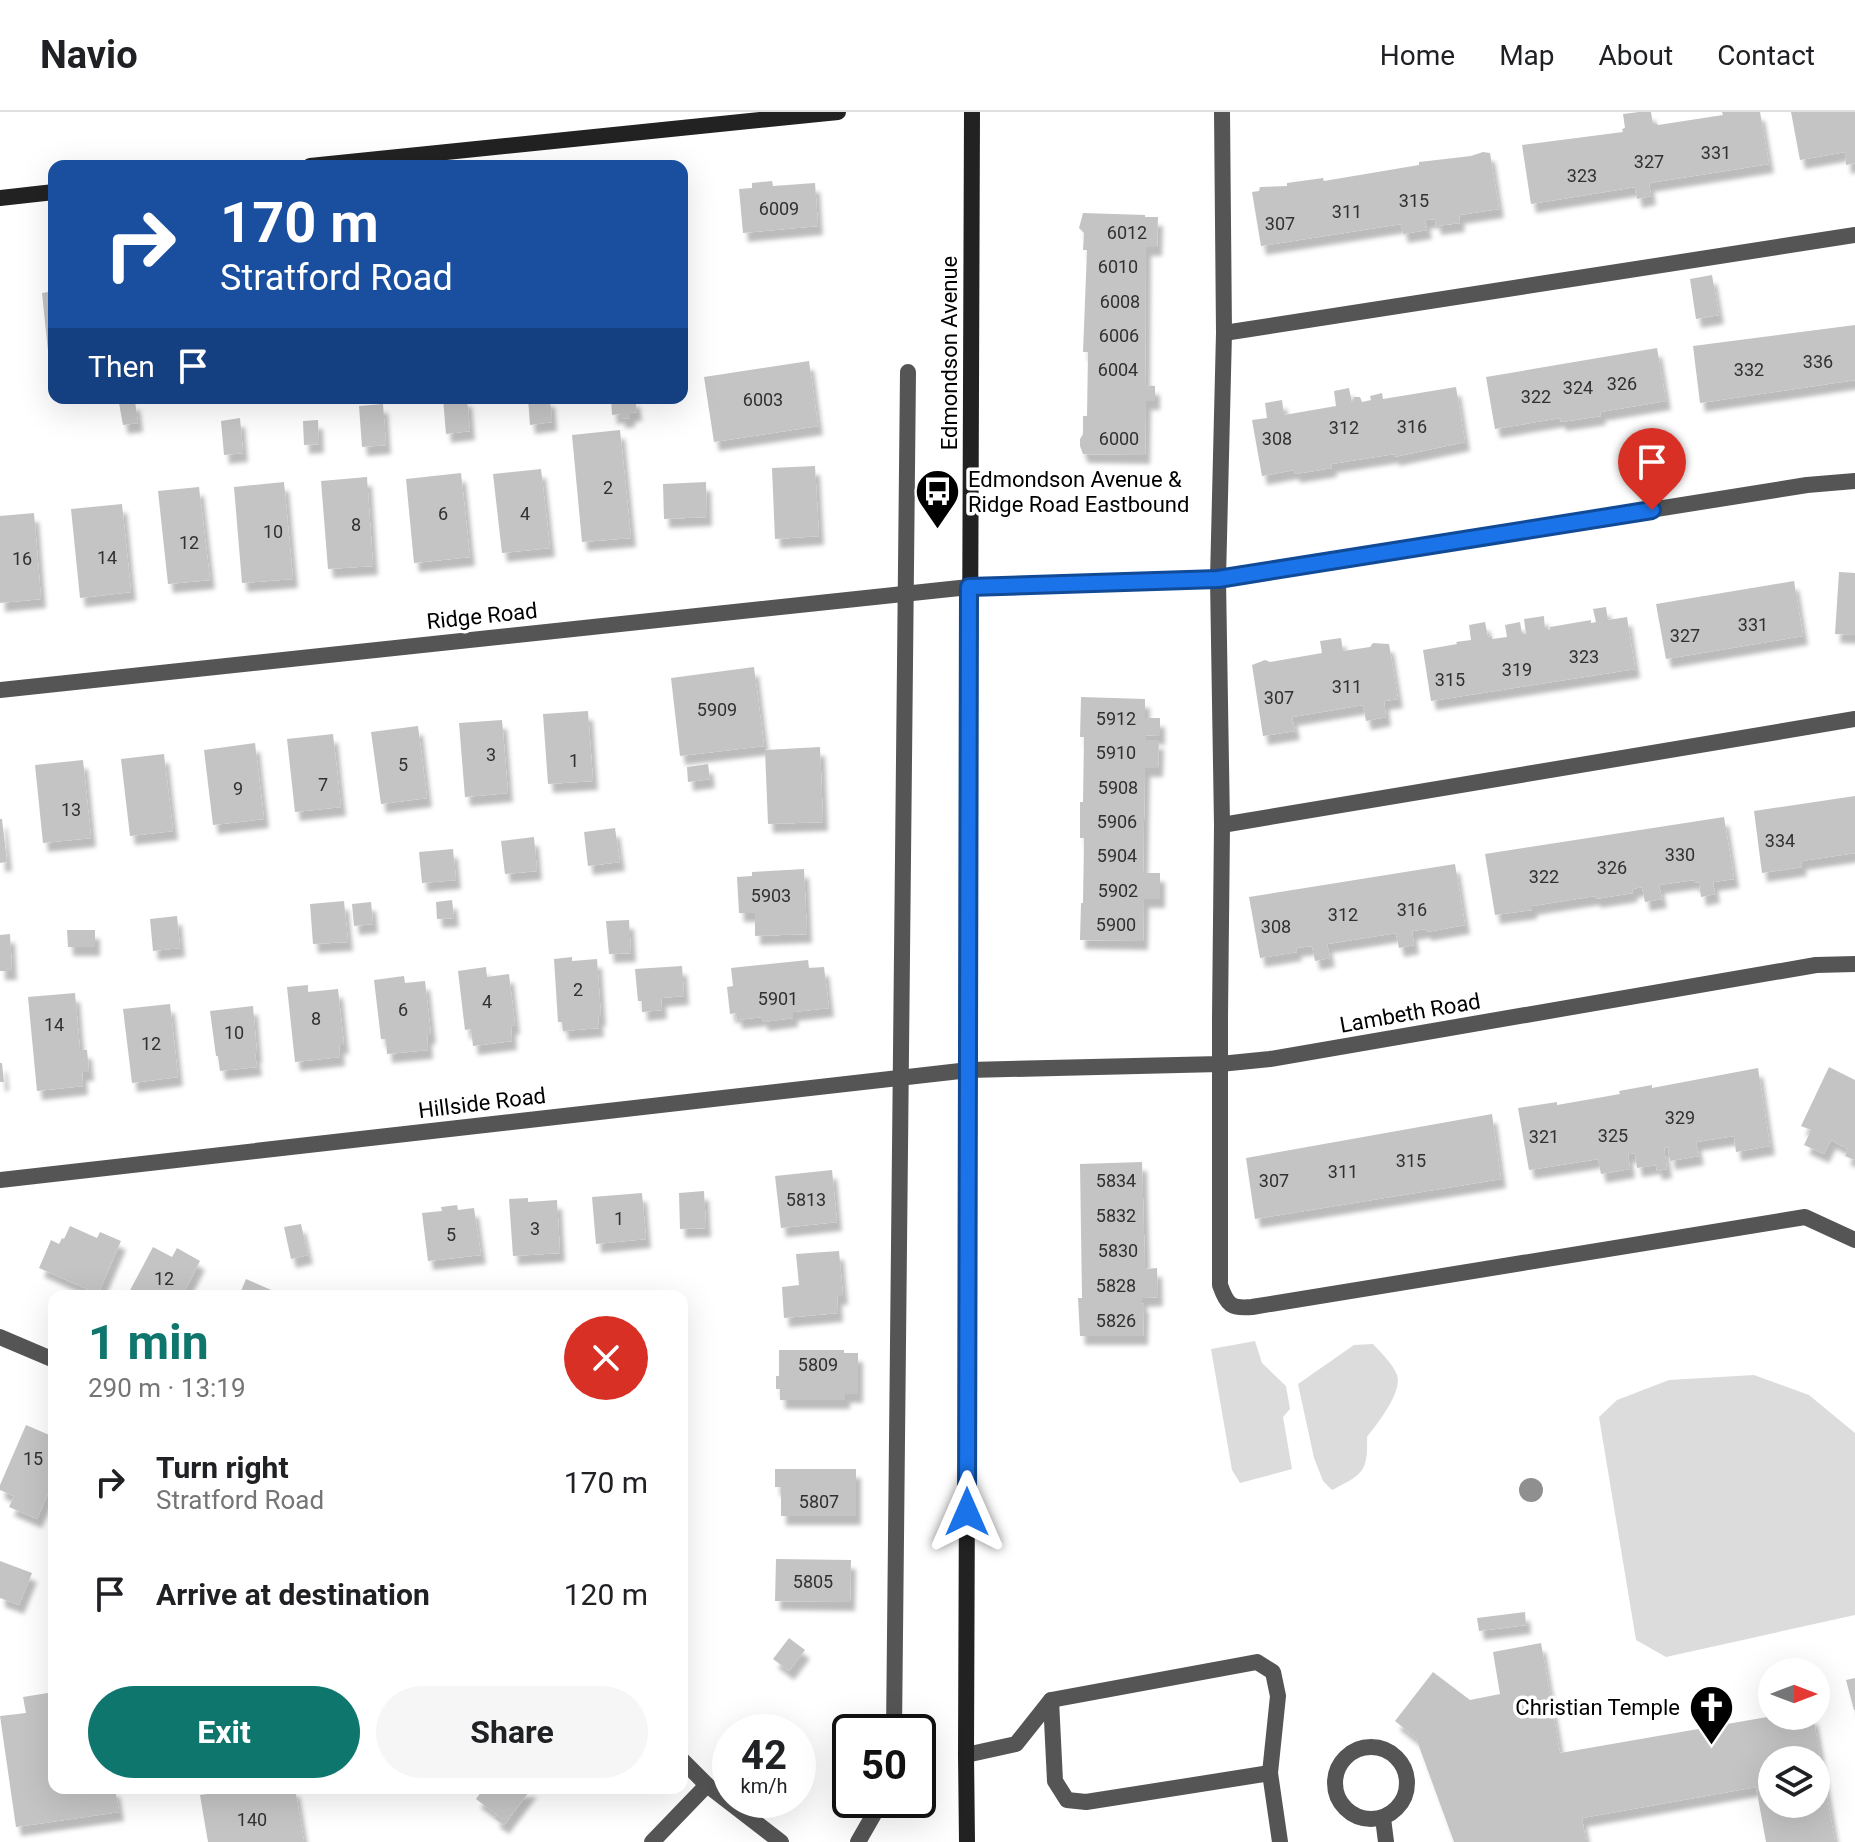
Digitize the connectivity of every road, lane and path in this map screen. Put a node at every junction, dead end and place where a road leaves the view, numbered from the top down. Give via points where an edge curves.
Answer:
1 (838, 112) edge
2 (972, 112) edge
3 (1222, 112) edge
4 (369, 160) edge
5 (48, 193) edge
6 (0, 198) edge
7 (1855, 235) edge
8 (1224, 333) junction
9 (908, 372) dead end
10 (1855, 481) edge
11 (1218, 579) junction
12 (969, 587) junction
13 (905, 593) junction
14 (0, 690) edge
15 (1855, 719) edge
16 (1222, 825) junction
17 (1855, 964) edge
18 (1220, 1064) junction
19 (969, 1070) junction
20 (901, 1077) junction
21 (0, 1180) edge
22 (1855, 1240) edge
23 (0, 1337) edge
24 (48, 1357) edge
25 (1051, 1700) junction
26 (894, 1714) edge
27 (966, 1755) junction
28 (688, 1766) edge
29 (1270, 1773) junction
30 (707, 1785) junction
31 (872, 1818) edge
32 (1383, 1818) junction
33 (652, 1842) edge
34 (781, 1842) edge
35 (858, 1842) edge
36 (967, 1842) edge
37 (1280, 1842) edge
38 (1386, 1842) edge

1 - 4 main road
2 - 12 main road, Edmondson Avenue
3 - 8 street
5 - 6 main road
7 - 8 street
8 - 11 street
9 - 13 street
10 - 11 street, Ridge Road
11 - 12 street, Ridge Road
11 - 16 street
12 - 13 street, Ridge Road
12 - 19 main road, Edmondson Avenue
13 - 14 street, Ridge Road
13 - 20 street
15 - 16 street
16 - 18 street
17 - 18 street, Lambeth Road via 1816,965
18 - 19 street, Lambeth Road
18 - 22 street via 1220,1285 1226,1301 1237,1308 1805,1217
19 - 20 street, Hillside Road
19 - 27 main road, Edmondson Avenue
20 - 21 street, Hillside Road
20 - 26 street
23 - 24 street
25 - 27 street via 1016,1744
25 - 29 street via 1055,1781 1067,1800 1086,1802
25 - 29 street via 1257,1662 1273,1672 1278,1696
27 - 36 main road, Edmondson Avenue
28 - 30 street
29 - 37 street
30 - 33 street
30 - 34 street
31 - 35 street
32 - 32 street via 1406,1794 1406,1771 1381,1748 1357,1749 1339,1765 1335,1777 1340,1802 1358,1817
32 - 38 street

